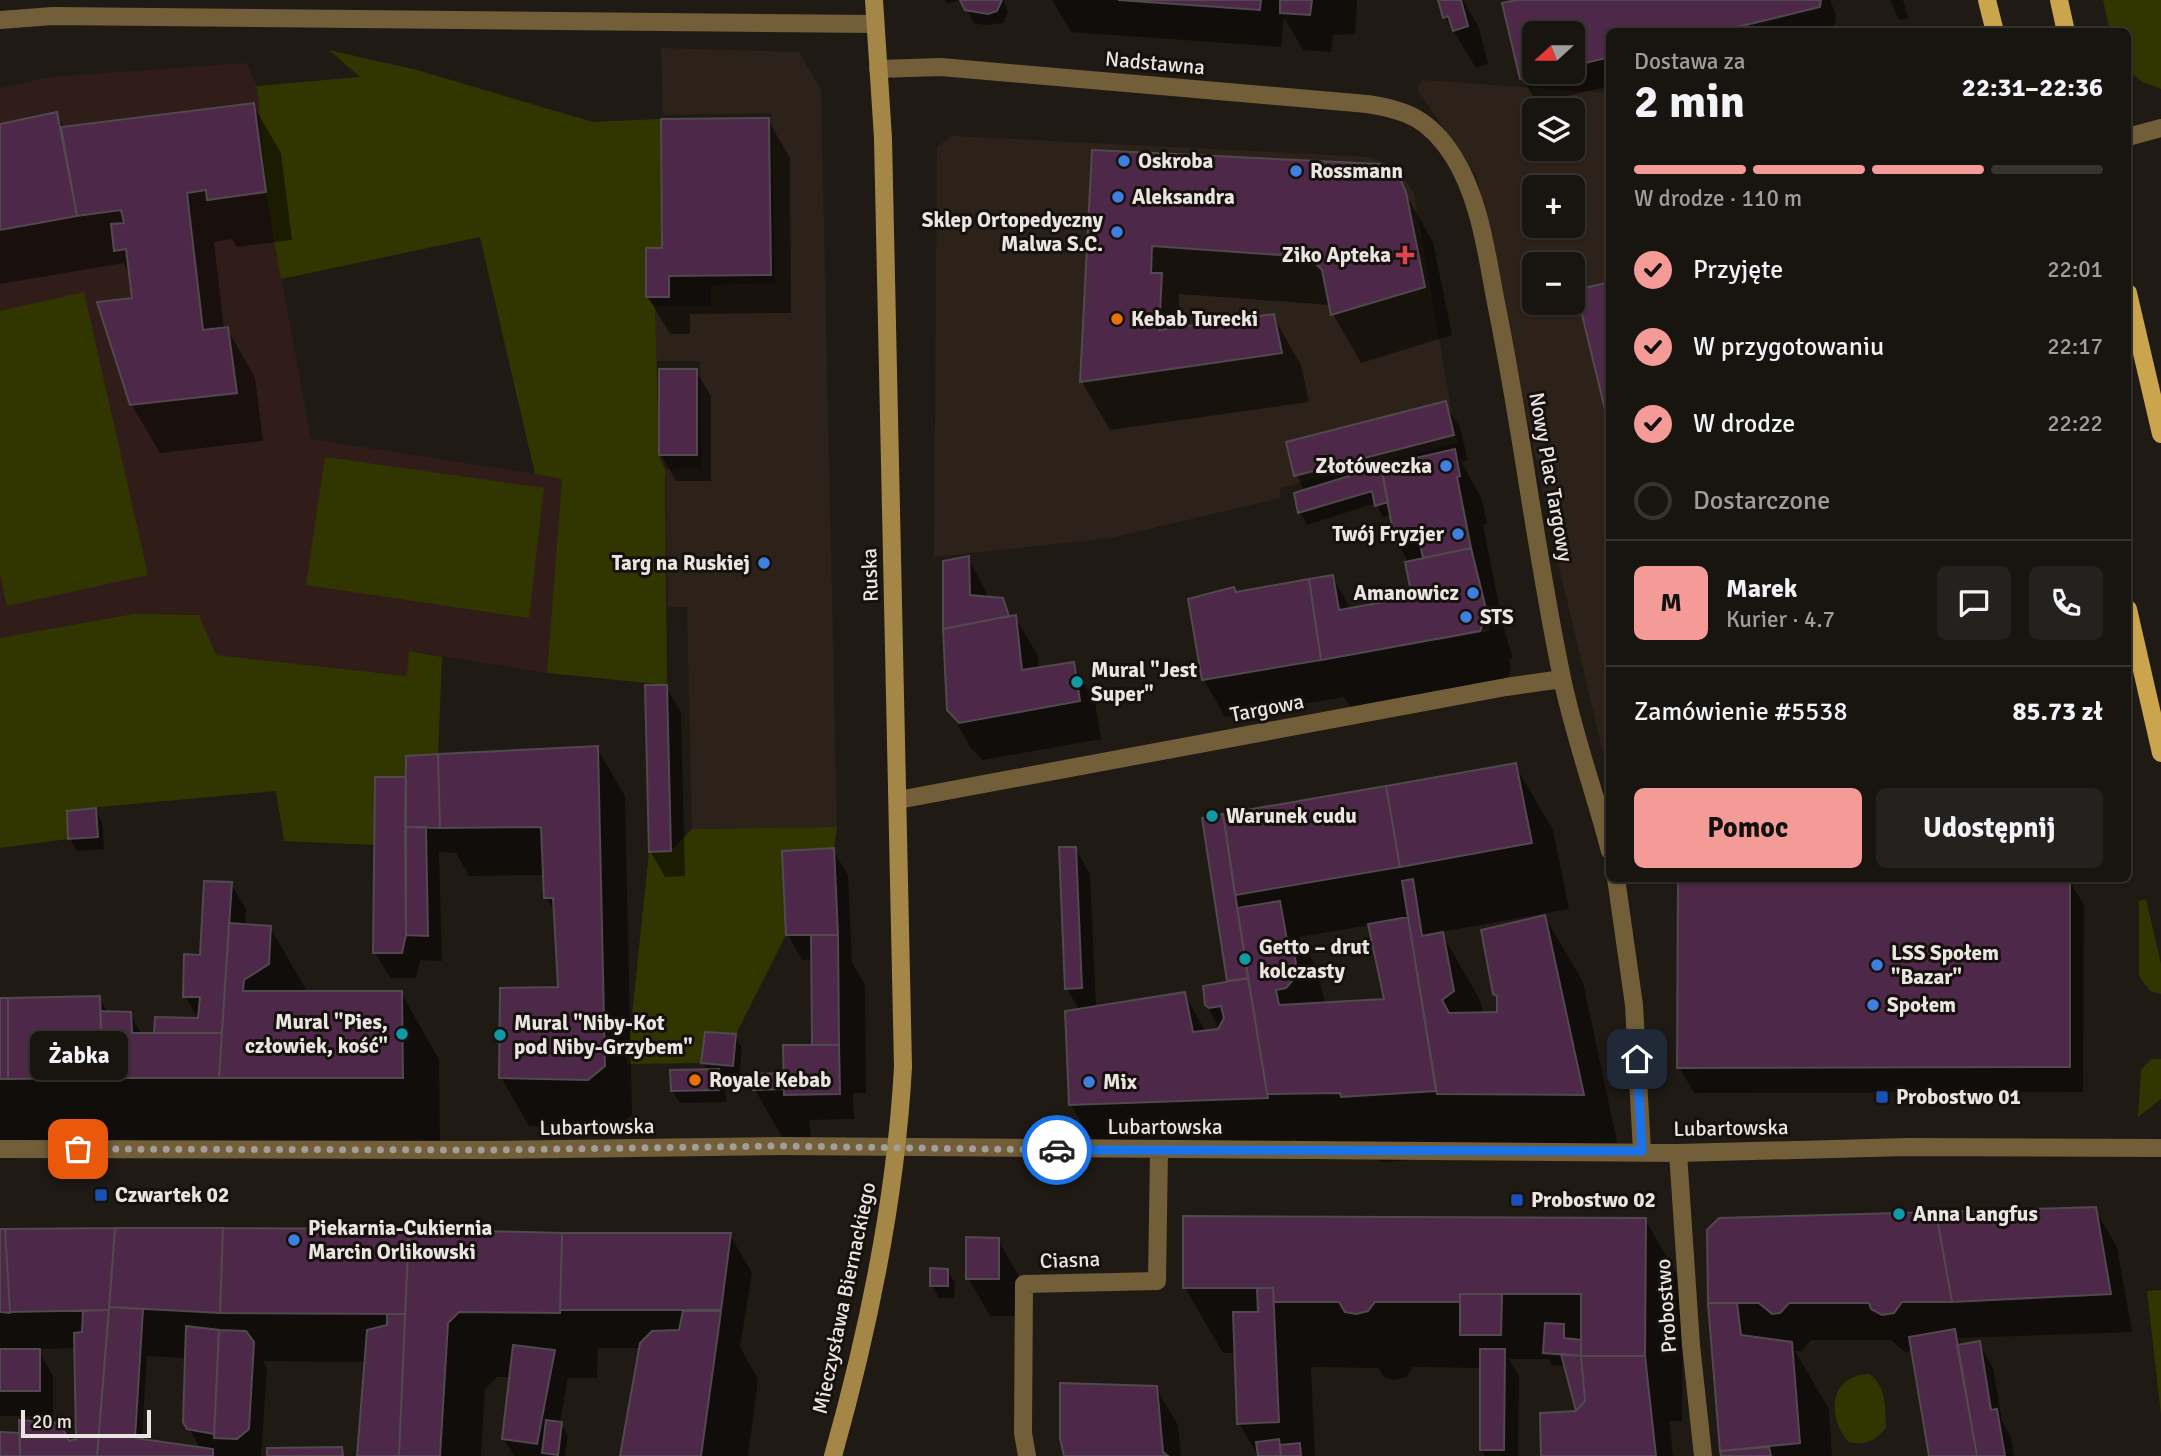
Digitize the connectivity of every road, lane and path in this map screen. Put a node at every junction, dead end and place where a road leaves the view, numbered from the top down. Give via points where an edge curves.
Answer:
1 (874, 0) edge
2 (1987, 0) edge
3 (2059, 0) edge
4 (53, 8) edge
5 (0, 20) edge
6 (875, 24) junction
7 (1994, 28) edge
8 (2065, 28) edge
9 (878, 69) junction
10 (1424, 122) joint
11 (2161, 128) edge
12 (2131, 136) edge
13 (2131, 306) edge
14 (2161, 434) edge
15 (2131, 622) edge
16 (1562, 679) junction
17 (2161, 753) edge
18 (898, 800) junction
19 (1606, 837) edge
20 (1617, 882) edge
21 (2161, 1148) edge
22 (0, 1149) edge
23 (898, 1149) junction
24 (1159, 1150) junction
25 (1642, 1151) junction
26 (1678, 1153) junction
27 (833, 1456) edge
28 (1027, 1456) edge
29 (1703, 1456) edge

1 - 6 street, Ruska
2 - 7 main road
3 - 8 main road
4 - 5 street
4 - 6 street
6 - 9 street, Ruska
9 - 10 street, Nadstawna via 941,67 1367,104 1398,109
9 - 18 street, Ruska
10 - 16 street, Nowy Plac Targowy via 1453,156 1467,182 1482,235 1510,370
11 - 12 street
13 - 14 main road
15 - 17 main road
16 - 18 street, Targowa
16 - 19 street, Nowy Plac Targowy
18 - 23 street, Ruska via 903,1067
20 - 25 street via 1634,1005
21 - 26 street, Lubartowska via 1907,1147
22 - 23 street, Lubartowska
23 - 24 street, Lubartowska
23 - 27 street, Mieczysława Biernackiego via 850,1395
24 - 25 street, Lubartowska
24 - 28 street, Ciasna via 1157,1281 1024,1284 1023,1433
25 - 26 street, Lubartowska
26 - 29 street, Probostwo

